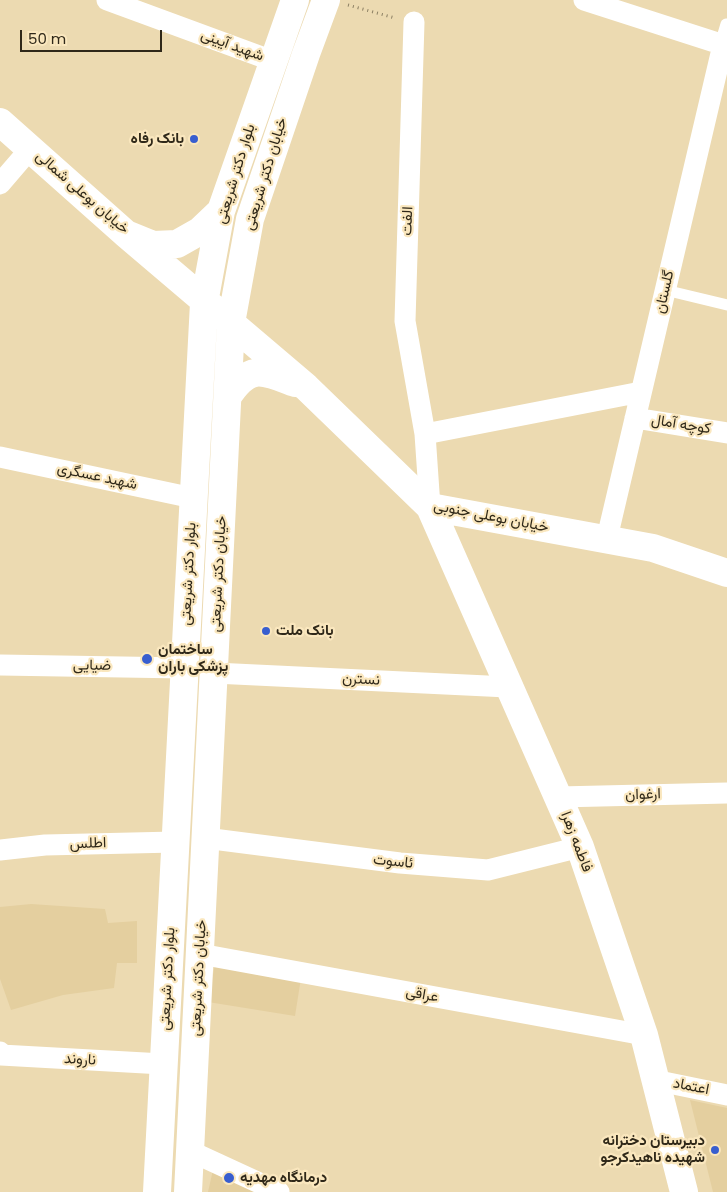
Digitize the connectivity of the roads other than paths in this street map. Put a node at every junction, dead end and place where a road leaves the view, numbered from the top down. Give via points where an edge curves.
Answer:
1 (107, 0) edge
2 (295, 0) edge
3 (584, 0) edge
4 (337, 2) edge
5 (414, 22) road end
6 (724, 40) edge
7 (272, 61) junction
8 (0, 122) edge
9 (30, 149) junction
10 (0, 184) edge
11 (221, 212) junction
12 (126, 234) junction
13 (665, 290) junction
14 (204, 303) junction
15 (727, 305) edge
16 (231, 323) junction
17 (306, 387) junction
18 (641, 392) junction
19 (228, 396) junction
20 (635, 418) junction
21 (727, 433) edge
22 (425, 434) junction
23 (0, 457) edge
24 (193, 498) junction
25 (430, 506) junction
26 (607, 538) junction
27 (727, 573) edge
28 (0, 665) edge
29 (184, 668) junction
30 (214, 673) junction
31 (508, 687) junction
32 (727, 792) edge
33 (558, 797) junction
34 (206, 838) junction
35 (175, 842) junction
36 (580, 847) junction
37 (0, 850) edge
38 (200, 954) junction
39 (644, 1035) junction
40 (0, 1052) edge
41 (163, 1064) junction
42 (654, 1080) junction
43 (727, 1094) edge
44 (190, 1150) junction
45 (157, 1192) edge
46 (188, 1192) edge
47 (279, 1192) edge
48 (684, 1192) edge

1 - 7 street, شهید آیینی
2 - 7 main road, بلوار دکتر شریعتی
3 - 6 street
4 - 16 main road, خیابان دکتر شریعتی via 302,63 250,219
5 - 22 street, الفت via 405,321
6 - 13 street, گلستان
7 - 11 main road, بلوار دکتر شریعتی
8 - 9 main road, خیابان بوعلی شمالی
9 - 10 street
9 - 12 main road, خیابان بوعلی شمالی
11 - 12 main road, خیابان بوعلی شمالی via 200,231 176,244 153,245
11 - 14 main road, بلوار دکتر شریعتی
12 - 14 main road, خیابان بوعلی جنوبی
13 - 15 lane
13 - 18 street, گلستان
14 - 16 main road, خیابان بوعلی جنوبی
14 - 24 main road, بلوار دکتر شریعتی
16 - 17 main road, خیابان بوعلی جنوبی
16 - 19 main road, خیابان دکتر شریعتی
17 - 19 main road via 256,372 239,380
17 - 25 main road, خیابان بوعلی جنوبی
18 - 20 street, گلستان
18 - 22 street
19 - 30 main road, خیابان دکتر شریعتی
20 - 21 street, کوچه آمال
20 - 26 street, گلستان
22 - 25 street, الفت
23 - 24 street, شهید عسگری
24 - 29 main road, بلوار دکتر شریعتی
25 - 26 main road, خیابان بوعلی جنوبی
25 - 31 main road, فاطمه زهرا
26 - 27 main road, خیابان بوعلی جنوبی via 652,548
28 - 29 street, ضیایی
29 - 35 main road, بلوار دکتر شریعتی
30 - 31 street, نسترن
30 - 34 main road, خیابان دکتر شریعتی
31 - 33 main road, فاطمه زهرا
32 - 33 street, ارغوان
33 - 36 main road, فاطمه زهرا
34 - 36 street, ئاسوت via 400,863 488,870
34 - 38 main road, خیابان دکتر شریعتی
35 - 37 street, اطلس via 45,845
35 - 41 main road, بلوار دکتر شریعتی
36 - 39 main road, فاطمه زهرا
38 - 39 street, عراقی
38 - 44 main road, خیابان دکتر شریعتی
39 - 42 main road, فاطمه زهرا
40 - 41 street, ناروند via 1,1055
41 - 45 main road, بلوار دکتر شریعتی
42 - 43 street, اعتماد
42 - 48 main road, فاطمه زهرا
44 - 46 main road, خیابان دکتر شریعتی
44 - 47 street

